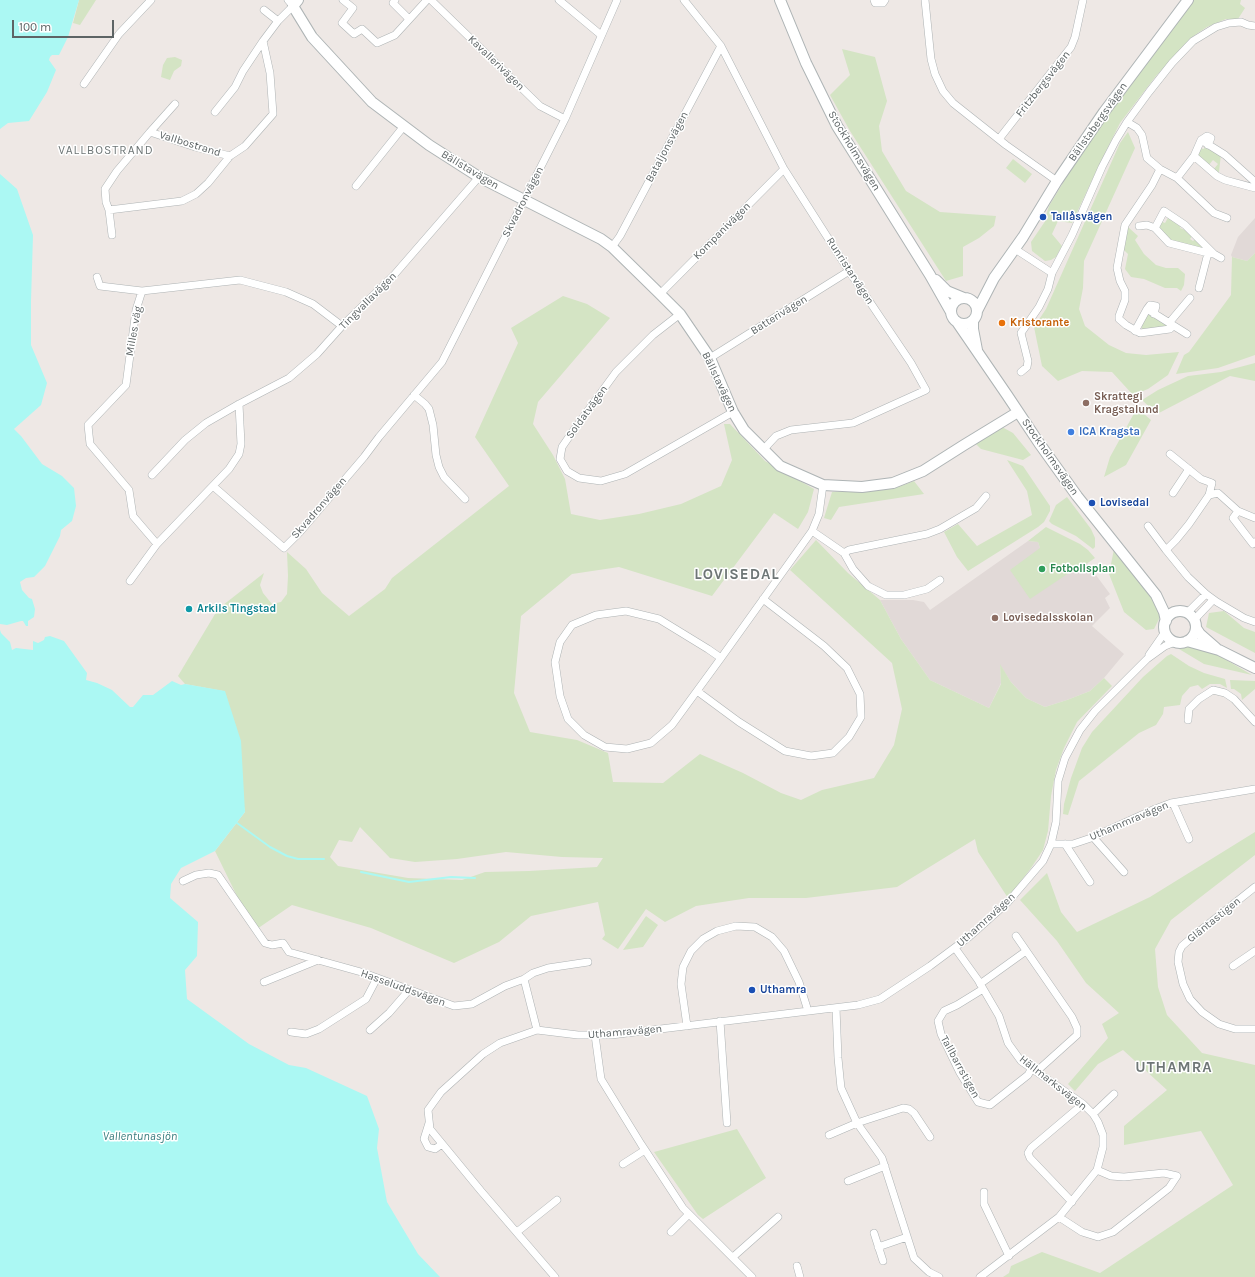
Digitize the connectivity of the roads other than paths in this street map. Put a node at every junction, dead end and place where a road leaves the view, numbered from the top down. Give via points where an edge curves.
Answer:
1 (151, 0) edge
2 (343, 0) edge
3 (395, 0) edge
4 (427, 0) edge
5 (431, 0) edge
6 (559, 0) edge
7 (617, 0) edge
8 (684, 0) edge
9 (780, 0) edge
10 (874, 0) edge
11 (885, 0) edge
12 (925, 0) edge
13 (1083, 0) edge
14 (1188, 0) edge
15 (293, 2) edge
16 (264, 10) dead end
17 (409, 19) junction
18 (278, 22) junction
19 (1255, 26) edge
20 (601, 35) junction
21 (262, 41) junction
22 (720, 46) junction
23 (84, 84) dead end
24 (174, 104) dead end
25 (215, 112) dead end
26 (565, 119) junction
27 (1127, 122) junction
28 (404, 126) junction
29 (150, 132) junction
30 (999, 139) junction
31 (230, 156) junction
32 (1194, 156) junction
33 (784, 169) junction
34 (1160, 169) junction
35 (479, 177) junction
36 (1177, 178) junction
37 (1057, 181) junction
38 (1255, 182) edge
39 (356, 186) dead end
40 (1255, 188) edge
41 (525, 200) junction
42 (109, 210) junction
43 (1227, 218) dead end
44 (1140, 226) dead end
45 (1155, 228) junction
46 (112, 235) dead end
47 (612, 247) junction
48 (1015, 249) junction
49 (1211, 253) junction
50 (1221, 258) dead end
51 (849, 271) junction
52 (1052, 273) junction
53 (930, 275) junction
54 (97, 277) dead end
55 (994, 278) junction
56 (1199, 288) dead end
57 (142, 291) junction
58 (660, 294) junction
59 (966, 298) junction
60 (1190, 298) dead end
61 (951, 312) junction
62 (680, 314) junction
63 (975, 316) junction
64 (957, 322) junction
65 (1171, 324) junction
66 (342, 326) junction
67 (1135, 331) junction
68 (1187, 334) dead end
69 (978, 354) junction
70 (710, 358) junction
71 (1021, 372) dead end
72 (414, 395) junction
73 (239, 404) junction
74 (733, 412) junction
75 (1018, 412) junction
76 (763, 450) junction
77 (1170, 454) dead end
78 (1189, 470) junction
79 (152, 475) dead end
80 (823, 485) junction
81 (213, 486) junction
82 (1173, 493) dead end
83 (1209, 495) junction
84 (986, 496) dead end
85 (465, 499) dead end
86 (1238, 511) junction
87 (1255, 518) edge
88 (1148, 526) dead end
89 (812, 530) junction
90 (157, 544) junction
91 (1254, 545) edge
92 (1166, 550) junction
93 (844, 553) junction
94 (940, 580) dead end
95 (130, 581) dead end
96 (1206, 594) junction
97 (1156, 595) junction
98 (763, 599) junction
99 (1213, 600) junction
100 (1189, 618) junction
101 (1166, 621) junction
102 (1255, 622) edge
103 (1165, 632) junction
104 (1175, 642) junction
105 (1187, 642) junction
106 (1220, 650) junction
107 (721, 658) junction
108 (1147, 659) junction
109 (1255, 668) edge
110 (697, 691) junction
111 (1188, 720) dead end
112 (1255, 722) edge
113 (1255, 789) edge
114 (1173, 803) junction
115 (1093, 837) junction
116 (1188, 839) dead end
117 (1051, 844) junction
118 (1065, 844) junction
119 (1124, 872) dead end
120 (183, 881) dead end
121 (1090, 882) dead end
122 (1255, 887) edge
123 (1016, 936) dead end
124 (955, 948) junction
125 (1026, 951) junction
126 (1255, 951) edge
127 (318, 960) junction
128 (588, 962) dead end
129 (1233, 966) dead end
130 (377, 978) junction
131 (524, 979) junction
132 (264, 982) dead end
133 (981, 986) junction
134 (409, 990) junction
135 (836, 1008) junction
136 (808, 1011) junction
137 (720, 1021) junction
138 (687, 1026) junction
139 (1255, 1029) edge
140 (370, 1030) dead end
141 (536, 1030) junction
142 (291, 1032) dead end
143 (595, 1035) junction
144 (1034, 1070) junction
145 (1114, 1094) dead end
146 (1083, 1104) junction
147 (1093, 1114) junction
148 (429, 1122) junction
149 (728, 1123) dead end
150 (857, 1124) junction
151 (829, 1135) dead end
152 (930, 1137) dead end
153 (442, 1144) junction
154 (645, 1150) junction
155 (623, 1164) dead end
156 (885, 1166) junction
157 (1097, 1170) junction
158 (848, 1181) dead end
159 (984, 1192) dead end
160 (556, 1200) dead end
161 (1072, 1202) junction
162 (689, 1214) junction
163 (778, 1217) dead end
164 (1059, 1217) junction
165 (517, 1232) junction
166 (671, 1232) dead end
167 (874, 1233) dead end
168 (908, 1236) junction
169 (878, 1247) junction
170 (1009, 1256) junction
171 (733, 1257) junction
172 (883, 1261) dead end
173 (797, 1266) dead end
174 (555, 1277) edge
175 (752, 1277) edge
176 (800, 1277) edge
177 (939, 1277) edge
178 (980, 1277) edge

1 - 23 street via 118,34
2 - 17 street via 353,8 342,22 354,34 362,29 377,43 395,35
3 - 17 street via 393,3
4 - 17 street
5 - 26 street, Kavallerivägen via 540,106
6 - 20 street
7 - 20 street, Skvadronvägen
8 - 22 street, Runristarvägen
9 - 53 street, Stockholmsvägen via 806,63 837,126
10 - 11 street via 883,3
12 - 30 street via 931,59 934,74 943,91 953,103
13 - 30 street, Fritzbergsvägen via 1071,47
14 - 37 street, Bällstabergsvägen via 1104,112
15 - 18 street
15 - 28 street, Bällstavägen via 312,37 372,102
16 - 18 street
18 - 21 street
19 - 27 street via 1241,22 1229,23 1216,27 1194,42 1172,63
20 - 26 street, Skvadronvägen
21 - 25 street via 235,87
21 - 31 street, Vallbostrand via 270,73 273,114 245,146
22 - 33 street, Runristarvägen
22 - 47 street, Bataljonsvägen
24 - 29 street, Vallbostrand
26 - 41 street, Skvadronvägen
27 - 34 street via 1137,128 1142,135 1147,158
27 - 52 street via 1109,153
28 - 35 street, Bällstavägen
28 - 39 street
29 - 31 street, Vallbostrand
29 - 42 street, Vallbostrand via 116,171 105,189
30 - 37 street
31 - 42 street, Vallbostrand via 208,183 196,194 182,201
32 - 36 street
32 - 38 street via 1201,140 1225,155
32 - 40 street via 1217,176
33 - 51 street, Runristarvägen
33 - 58 street, Kompanivägen
34 - 36 street
34 - 67 street via 1125,225 1119,253 1120,281 1125,291 1119,319
35 - 41 street, Bällstavägen
35 - 66 street, Tingvallavägen via 394,275
36 - 43 street via 1214,213
37 - 48 street, Bällstabergsvägen
41 - 47 street, Bällstavägen
41 - 72 street, Skvadronvägen via 442,362
42 - 46 street
44 - 45 street
45 - 49 street via 1170,243
45 - 49 street via 1164,211 1185,225
47 - 58 street, Bällstavägen
48 - 52 street
48 - 55 street, Bällstabergsvägen
49 - 50 street
49 - 56 street
51 - 70 street, Batterivägen
51 - 76 street, Runristarvägen via 911,363 926,390 853,423 791,430 776,436
52 - 71 street via 1039,307 1021,334 1028,361 1027,367
53 - 59 street, Stockholmsvägen via 947,291
53 - 61 street, Stockholmsvägen
54 - 57 street via 100,286
55 - 59 street, Bällstabergsvägen via 975,296
55 - 63 street, Bällstabergsvägen
57 - 66 street, Milles väg via 240,280 286,292 313,304
57 - 90 street, Milles väg via 136,310 126,385 88,425 90,444 129,490 133,516
58 - 62 street, Bällstavägen
59 - 61 street via 955,301
59 - 63 street via 976,305
60 - 65 street
61 - 64 street
62 - 70 street, Bällstavägen
62 - 74 street, Soldatvägen via 653,335 616,372 572,431 562,447 560,460 567,471 579,478 601,481 625,474
63 - 64 street via 966,324
63 - 69 street, Stockholmsvägen via 973,329
64 - 69 street, Stockholmsvägen
65 - 67 street via 1170,329 1140,333
65 - 67 street via 1147,309
65 - 68 street
66 - 73 street, Tingvallavägen via 317,354 289,378
69 - 75 street, Stockholmsvägen
70 - 74 street, Bällstavägen
72 - 81 street, Skvadronvägen via 364,457 284,548
72 - 85 street via 429,409 439,467 444,477
73 - 79 street, Tingvallavägen via 190,436
73 - 81 street via 239,454
74 - 76 street, Bällstavägen via 744,430
75 - 80 street, Bällstavägen via 923,471 893,484 862,487
75 - 97 street, Stockholmsvägen via 1077,496
76 - 80 street, Bällstavägen via 780,466
77 - 78 street
78 - 82 street
78 - 83 street via 1212,484
80 - 89 street via 819,514
81 - 90 street
83 - 86 street via 1218,493
83 - 92 street via 1189,524
84 - 93 street via 976,508 940,529
86 - 87 street
86 - 91 street via 1233,518
88 - 92 street
89 - 93 street
89 - 98 street
90 - 95 street
92 - 96 street
93 - 94 street via 853,569 868,586 886,595 904,595 927,589
96 - 99 street
96 - 100 street
97 - 100 street, Stockholmsvägen
97 - 101 street, Stockholmsvägen
98 - 107 street
98 - 110 street via 824,646 847,668 860,694 861,717 849,737 833,753 811,756 785,751
99 - 100 street
99 - 102 street
100 - 101 street via 1171,614
100 - 105 street via 1195,633
100 - 106 street, Stockholmsvägen via 1200,634
101 - 103 street
103 - 104 street
103 - 108 street, Uthamravägen
104 - 105 street
104 - 108 street, Uthamravägen
105 - 106 street, Stockholmsvägen
106 - 109 street, Stockholmsvägen
107 - 110 street
107 - 110 street via 659,619 626,611 596,615 572,625 560,642 555,662 560,696 568,719 584,736 605,747 627,749 651,743 672,725
108 - 117 street, Uthamravägen via 1095,711 1080,730 1064,758 1058,781 1056,822
111 - 112 street via 1189,709 1213,690 1234,699
113 - 114 street, Uthammravägen
114 - 115 street, Uthammravägen
114 - 116 street
115 - 118 street, Uthammravägen
115 - 119 street
117 - 118 street, Uthammravägen
117 - 124 street, Uthamravägen via 1043,861 1008,902
118 - 121 street
120 - 127 street, Hasseluddsvägen via 196,875 218,875 265,943 283,943 289,952
122 - 139 street, Gläntastigen via 1182,946 1178,962 1183,984 1190,999 1202,1012 1219,1024 1235,1029
123 - 125 street
124 - 133 street, Hällmarksvägen
124 - 135 street, Uthamravägen via 880,999
125 - 133 street
125 - 144 street via 1077,1028 1077,1035
126 - 129 street
127 - 130 street, Hasseluddsvägen
127 - 132 street
128 - 131 street, Hasseluddsvägen via 548,968
130 - 134 street, Hasseluddsvägen
130 - 142 street via 366,999 319,1029 306,1034
131 - 134 street, Hasseluddsvägen via 472,1004 454,1006
131 - 141 street
133 - 144 street, Hällmarksvägen via 999,1016 1008,1043 1021,1061
133 - 144 street, Tallbarrstigen via 957,1005 944,1011 938,1021 941,1034 960,1073 978,1102 990,1105
134 - 140 street
135 - 136 street, Uthamravägen
135 - 150 street via 841,1088
136 - 137 street, Uthamravägen
136 - 138 street via 799,982 784,951 772,937 755,927 736,926 717,930 703,939 691,951 683,967 681,984
137 - 138 street, Uthamravägen
137 - 149 street
138 - 143 street, Uthamravägen
141 - 143 street, Uthamravägen
141 - 148 street, Uthamravägen via 500,1042 483,1054 441,1092 428,1110
143 - 154 street via 601,1079
144 - 146 street, Hällmarksvägen
145 - 147 street, Hällmarksvägen
146 - 147 street, Hällmarksvägen
146 - 161 street via 1028,1153
147 - 157 street, Hällmarksvägen via 1103,1135
148 - 153 street via 430,1129
148 - 153 street, Uthamravägen via 424,1139 428,1147 435,1149
150 - 151 street
150 - 152 street via 903,1108 909,1109
150 - 156 street
153 - 165 street
154 - 155 street
154 - 162 street
156 - 158 street
156 - 168 street
157 - 161 street, Hällmarksvägen
157 - 164 street via 1111,1176 1124,1177 1164,1173 1177,1176 1169,1188 1113,1232 1098,1237 1082,1232
159 - 170 street via 984,1204
160 - 165 street
161 - 164 street, Hällmarksvägen
162 - 166 street
162 - 171 street
163 - 171 street
164 - 170 street, Hällmarksvägen
165 - 174 street
167 - 169 street
168 - 169 street
168 - 177 street via 914,1258 928,1272
169 - 172 street
170 - 178 street, Hällmarksvägen
171 - 175 street
173 - 176 street

